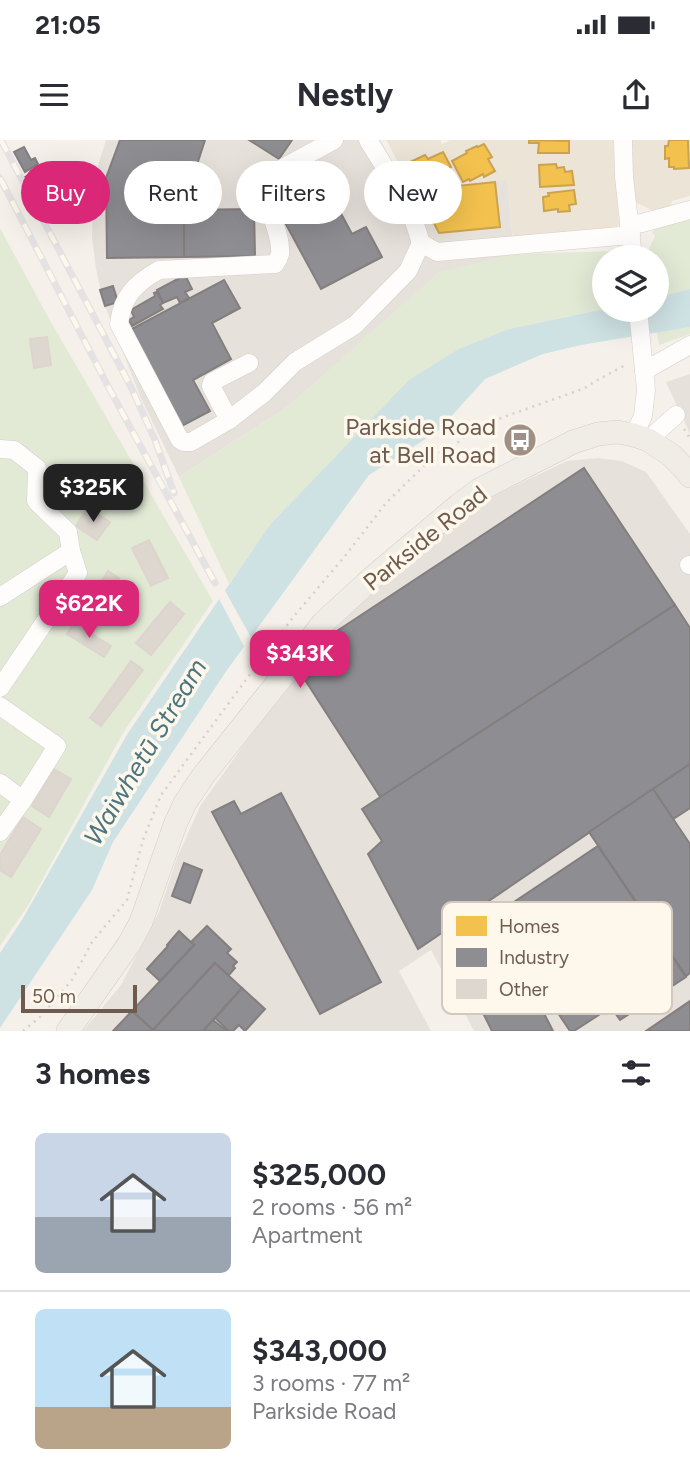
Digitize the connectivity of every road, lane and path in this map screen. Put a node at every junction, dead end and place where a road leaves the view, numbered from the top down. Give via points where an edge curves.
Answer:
1 (334, 140) edge
2 (368, 140) edge
3 (623, 140) edge
4 (690, 209) edge
5 (630, 230) junction
6 (421, 243) junction
7 (632, 245) edge
8 (639, 322) edge
9 (690, 345) edge
10 (248, 363) dead end
11 (637, 367) junction
12 (676, 415) dead end
13 (229, 420) junction
14 (641, 437) junction
15 (0, 449) edge
16 (690, 476) edge
17 (71, 551) junction
18 (0, 597) edge
19 (0, 688) edge
20 (0, 706) edge
21 (0, 783) edge
22 (23, 800) junction
23 (0, 832) edge
24 (23, 1031) edge
25 (68, 1031) edge

1 - 13 street via 259,184 279,241 280,256 275,264 159,270 144,278 123,302 119,324 180,440 191,442
2 - 6 street via 409,206
3 - 5 street
4 - 5 street
5 - 6 street via 527,246 437,252
5 - 7 street
6 - 13 street via 408,271 355,325 295,362
8 - 11 street
9 - 11 street
10 - 13 street via 212,382
11 - 14 street via 646,390
11 - 24 path via 472,430 435,456 386,503 272,644 161,795 127,900 92,942 72,980
12 - 14 street
14 - 16 main road via 671,455
14 - 25 main road, Parkside Road via 617,432 573,442 479,490 323,623 185,803 141,922
15 - 17 street via 14,450 37,468 36,500 68,532
17 - 18 street
17 - 19 street via 78,573
20 - 22 street via 57,746
21 - 22 street
22 - 23 street

